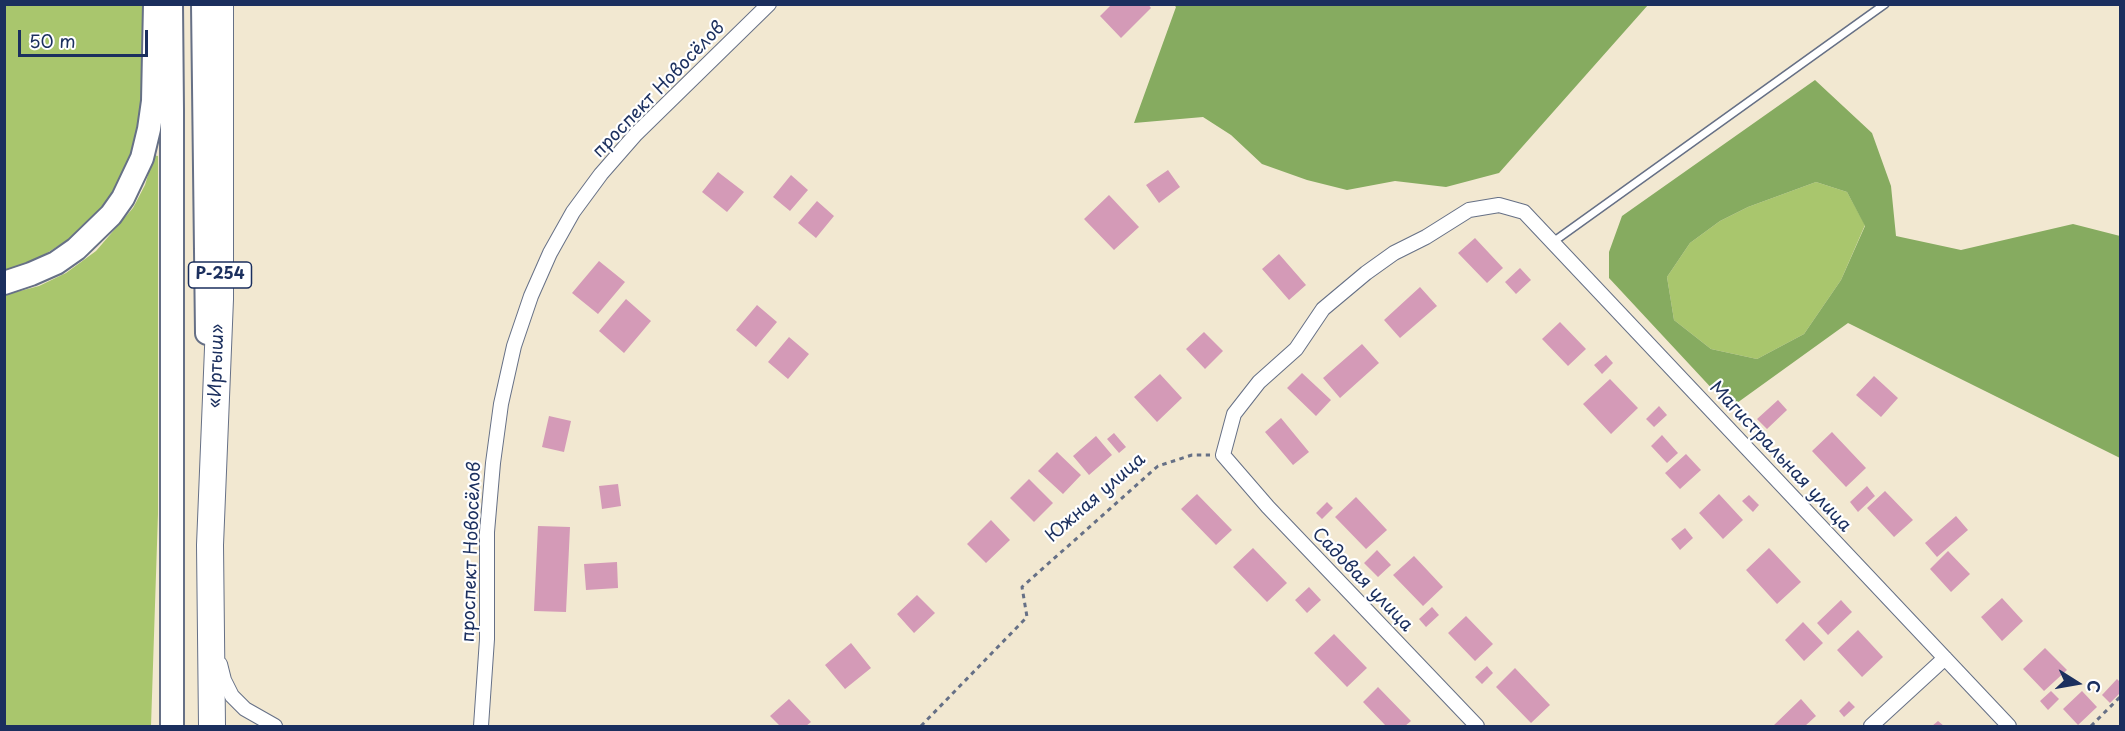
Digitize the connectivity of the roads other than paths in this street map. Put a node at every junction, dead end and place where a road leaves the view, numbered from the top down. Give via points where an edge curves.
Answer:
1 (155, 4) edge
2 (171, 4) edge
3 (203, 4) edge
4 (220, 4) edge
5 (769, 4) edge
6 (1885, 4) edge
7 (1553, 242) junction
8 (4, 283) edge
9 (1223, 455) joint
10 (210, 545) junction
11 (210, 624) junction
12 (1945, 658) junction
13 (172, 726) edge
14 (212, 726) edge
15 (275, 726) edge
16 (481, 726) edge
17 (1477, 726) edge
18 (1871, 726) edge
19 (2009, 726) edge

1 - 8 main road via 150,129 142,158 123,198 76,249 56,263
2 - 13 main road
3 - 10 main road
4 - 10 highway, «Иртыш» / Р-254 via 220,299
5 - 16 street, проспект Новосёлов via 636,134 602,174 573,212 531,296 514,346 492,463
6 - 7 lane
7 - 9 street, Магистральная улица via 1524,212 1499,205 1469,210 1394,254 1323,309 1296,349 1259,382 1234,414
7 - 12 street, Магистральная улица
9 - 17 street, Садовая улица
10 - 11 highway, «Иртыш» / Р-254
11 - 14 highway, «Иртыш» / Р-254
11 - 15 street via 232,696 245,709
12 - 18 street
12 - 19 street, Магистральная улица

